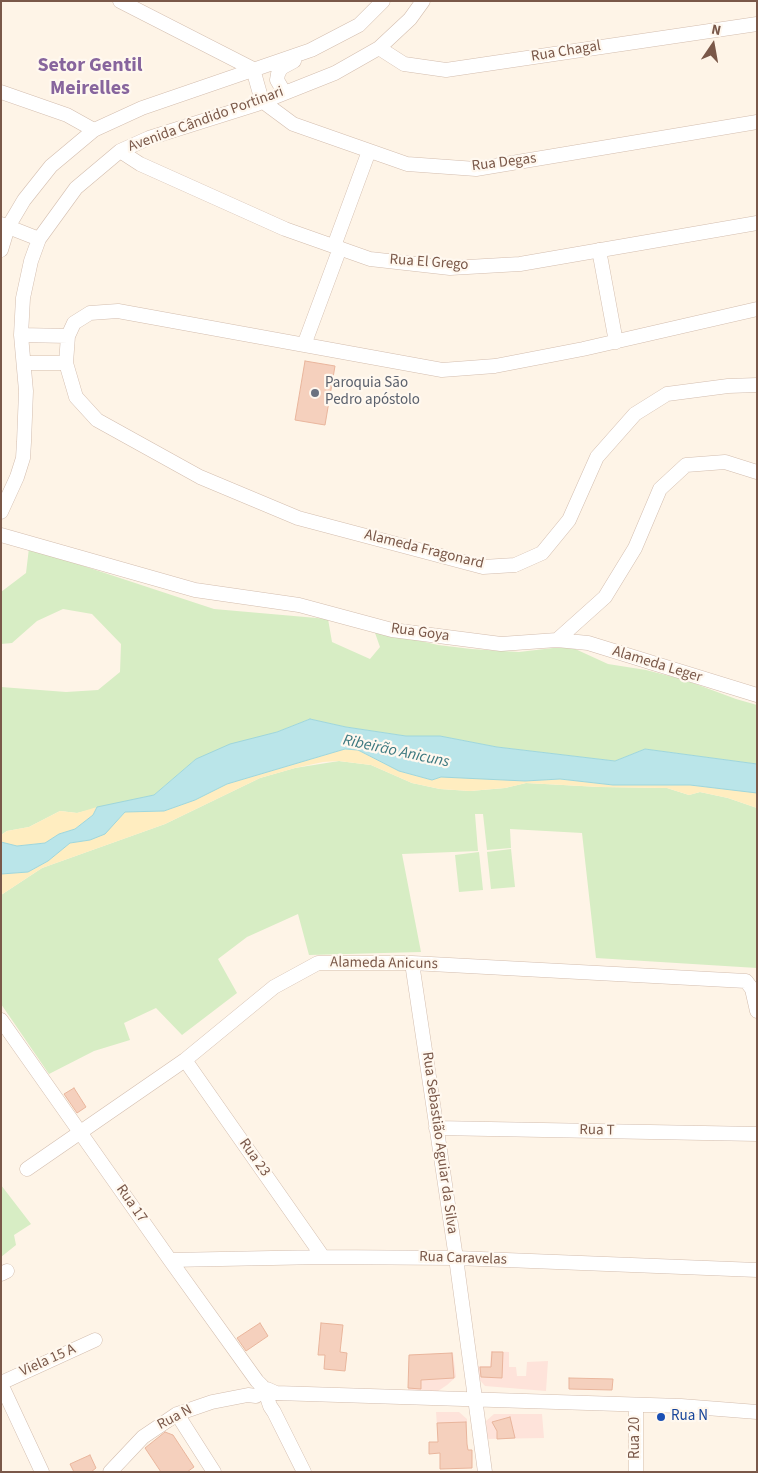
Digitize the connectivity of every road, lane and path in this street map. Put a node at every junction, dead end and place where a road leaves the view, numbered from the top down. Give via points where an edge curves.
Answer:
1 (120, 1) edge
2 (382, 1) edge
3 (423, 1) edge
4 (757, 24) edge
5 (379, 48) junction
6 (311, 50) junction
7 (253, 69) junction
8 (1, 92) edge
9 (284, 92) junction
10 (262, 102) junction
11 (757, 122) edge
12 (94, 130) junction
13 (120, 151) junction
14 (369, 151) junction
15 (757, 223) edge
16 (5, 226) edge
17 (39, 239) junction
18 (337, 247) junction
19 (1, 250) edge
20 (599, 250) junction
21 (757, 310) edge
22 (21, 336) junction
23 (68, 336) junction
24 (616, 342) junction
25 (304, 345) junction
26 (24, 363) junction
27 (66, 363) junction
28 (757, 385) edge
29 (757, 472) edge
30 (1, 512) edge
31 (1, 535) edge
32 (557, 640) junction
33 (757, 695) edge
34 (412, 963) junction
35 (757, 1011) edge
36 (1, 1020) edge
37 (185, 1060) junction
38 (436, 1128) junction
39 (81, 1132) junction
40 (757, 1134) edge
41 (27, 1169) dead end
42 (323, 1257) junction
43 (456, 1258) junction
44 (170, 1260) junction
45 (757, 1270) edge
46 (95, 1340) dead end
47 (1, 1383) edge
48 (262, 1393) junction
49 (476, 1399) junction
50 (636, 1405) junction
51 (757, 1412) edge
52 (178, 1414) junction
53 (42, 1472) edge
54 (110, 1472) edge
55 (214, 1472) edge
56 (304, 1472) edge
57 (485, 1472) edge
58 (636, 1472) edge

1 - 7 street
2 - 6 street, Avenida Cândido Portinari via 359,24
3 - 5 street, Avenida Cândido Portinari via 410,19
4 - 5 street, Rua Chagal via 446,70 404,64
5 - 9 street, Avenida Cândido Portinari via 335,73
6 - 7 street, Avenida Cândido Portinari
6 - 9 street via 281,68 278,80
7 - 10 street
7 - 12 street, Avenida Cândido Portinari via 142,108
8 - 12 street via 67,115
9 - 10 street, Avenida Cândido Portinari
10 - 13 street, Avenida Cândido Portinari via 149,138
10 - 14 street, Rua Degas via 293,124
11 - 14 street, Rua Degas via 476,169 407,164
12 - 16 street, Avenida Cândido Portinari via 52,166
13 - 17 street, Avenida Cândido Portinari via 76,188
13 - 18 street, Rua El Grego via 140,164 276,225
14 - 18 street
15 - 20 street, Rua El Grego
16 - 17 street
16 - 19 street, Avenida Cândido Portinari
17 - 22 street, Avenida Cândido Portinari via 23,298
18 - 20 street, Rua El Grego via 370,259 450,268 520,264
18 - 25 street
20 - 24 street
21 - 24 street
22 - 23 street
22 - 26 street, Avenida Cândido Portinari
23 - 25 street via 74,324 90,313 118,311
23 - 27 street, Alameda Fragonard
24 - 25 street via 496,366 442,370
26 - 27 street
26 - 30 street, Avenida Cândido Portinari via 26,391 22,458
27 - 28 street, Alameda Fragonard via 76,397 97,420 200,477 298,518 483,567 515,565 542,553 569,520 597,457 635,414 668,394
29 - 32 street via 725,462 686,465 660,489 635,548 605,597
31 - 32 street, Rua Goya via 195,590 300,606 392,630 501,644
32 - 33 street, Alameda Leger via 588,643
34 - 35 street, Alameda Anicuns via 746,981 752,989
34 - 37 street, Alameda Anicuns via 318,963 274,987
34 - 38 street, Rua Sebastião Aguiar da Silva
36 - 39 street, Rua 17
37 - 39 street, Alameda Anicuns
37 - 42 street, Rua 23
38 - 40 street, Rua T
38 - 43 street, Rua Sebastião Aguiar da Silva
39 - 41 street, Alameda Anicuns
39 - 44 street, Rua 17
42 - 43 street, Rua Caravelas
42 - 44 street, Rua Caravelas
43 - 45 street, Rua Caravelas
43 - 49 street, Rua Sebastião Aguiar da Silva
44 - 48 street, Rua 17
46 - 47 street, Viela 15 A
47 - 53 street
48 - 49 street, Rua N
48 - 52 street, Rua N via 212,1402
48 - 56 street, Rua 17
49 - 50 street, Rua N
49 - 57 street, Rua Sebastião Aguiar da Silva
50 - 51 street, Rua N
50 - 58 street, Rua 20
52 - 54 street, Rua N via 142,1437
52 - 55 street

